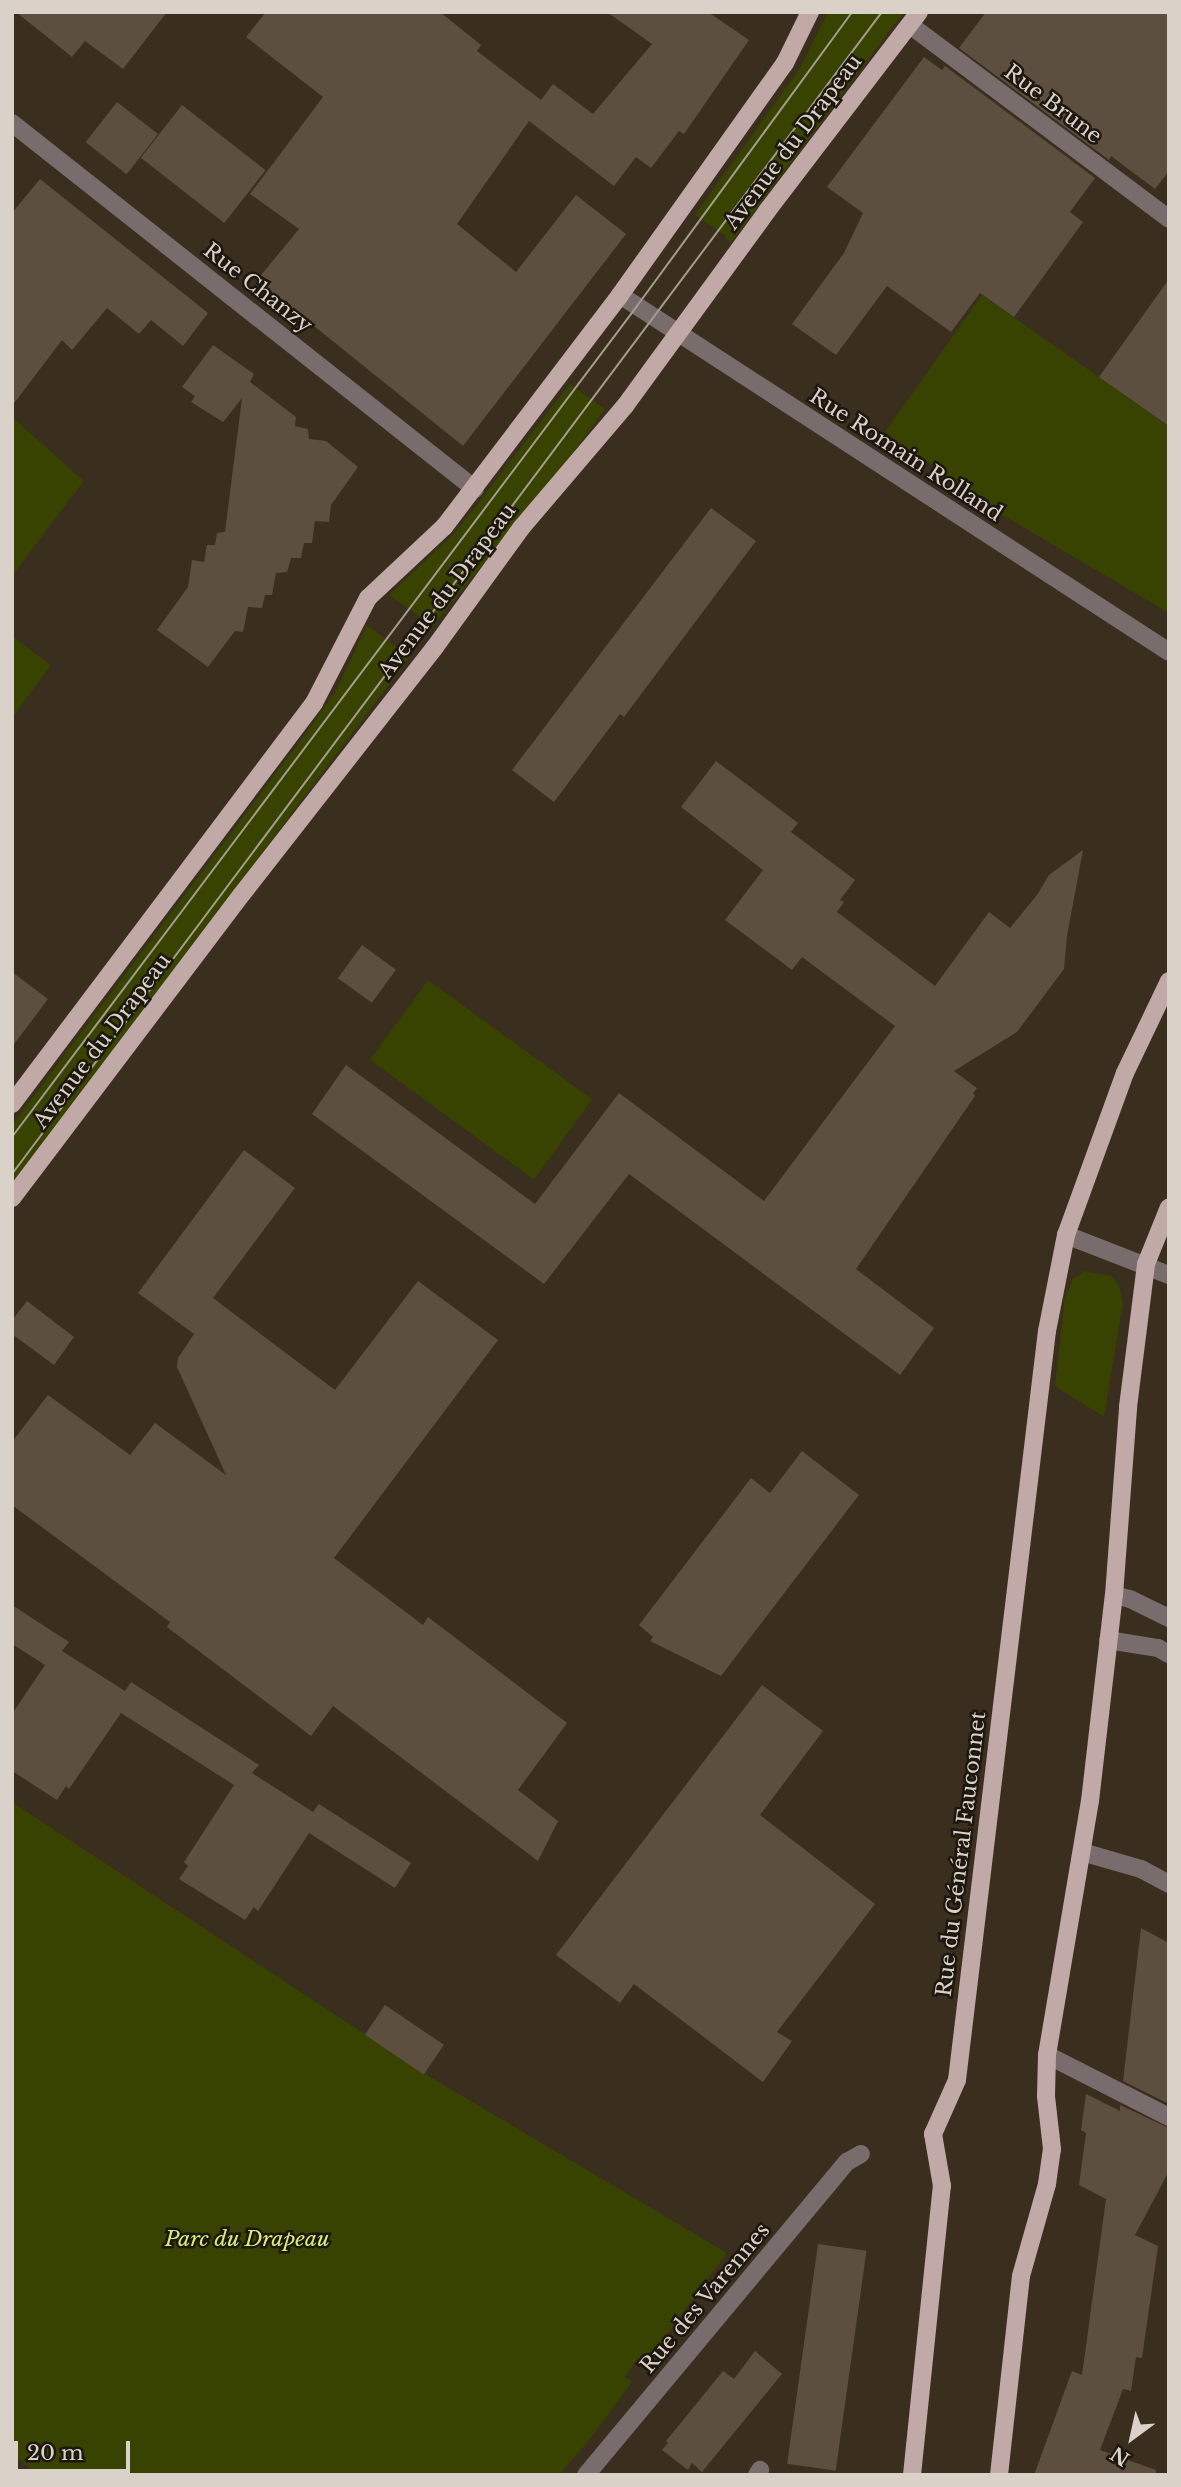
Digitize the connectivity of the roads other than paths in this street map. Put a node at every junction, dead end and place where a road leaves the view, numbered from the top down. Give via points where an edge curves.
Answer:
1 (804, 15) edge
2 (914, 18) edge
3 (12, 124) edge
4 (1169, 219) edge
5 (620, 295) junction
6 (679, 334) junction
7 (475, 489) junction
8 (1169, 652) edge
9 (1169, 981) edge
10 (12, 1104) edge
11 (12, 1198) edge
12 (1169, 1207) edge
13 (1066, 1235) junction
14 (1146, 1264) junction
15 (1169, 1275) edge
16 (1114, 1595) junction
17 (1169, 1618) edge
18 (1108, 1640) junction
19 (1169, 1654) edge
20 (1083, 1852) junction
21 (1169, 1884) edge
22 (1047, 2055) junction
23 (1169, 2116) edge
24 (861, 2154) dead end
25 (586, 2475) edge
26 (912, 2475) edge
27 (999, 2475) edge

1 - 5 main road, Avenue du Drapeau via 785,63
2 - 4 street, Rue Brune
2 - 6 main road, Avenue du Drapeau
3 - 7 street, Rue Chanzy
5 - 6 street, Rue Romain Rolland
5 - 7 main road, Avenue du Drapeau
6 - 8 street, Rue Romain Rolland
6 - 11 main road, Avenue du Drapeau via 589,452 522,527
7 - 10 main road, Avenue du Drapeau via 444,527 368,598 314,703
9 - 13 main road, Rue du Général Fauconnet via 1125,1073
12 - 14 main road
13 - 14 street
13 - 26 main road, Rue du Général Fauconnet via 1047,1331 957,2080 933,2134 942,2186
14 - 15 street
14 - 16 main road via 1128,1407
16 - 17 street
16 - 18 main road
18 - 19 street
18 - 20 main road
20 - 21 street via 1141,1869
20 - 22 main road
22 - 23 street
22 - 27 main road via 1052,2149 1021,2276
24 - 25 street, Rue des Varennes via 847,2162

